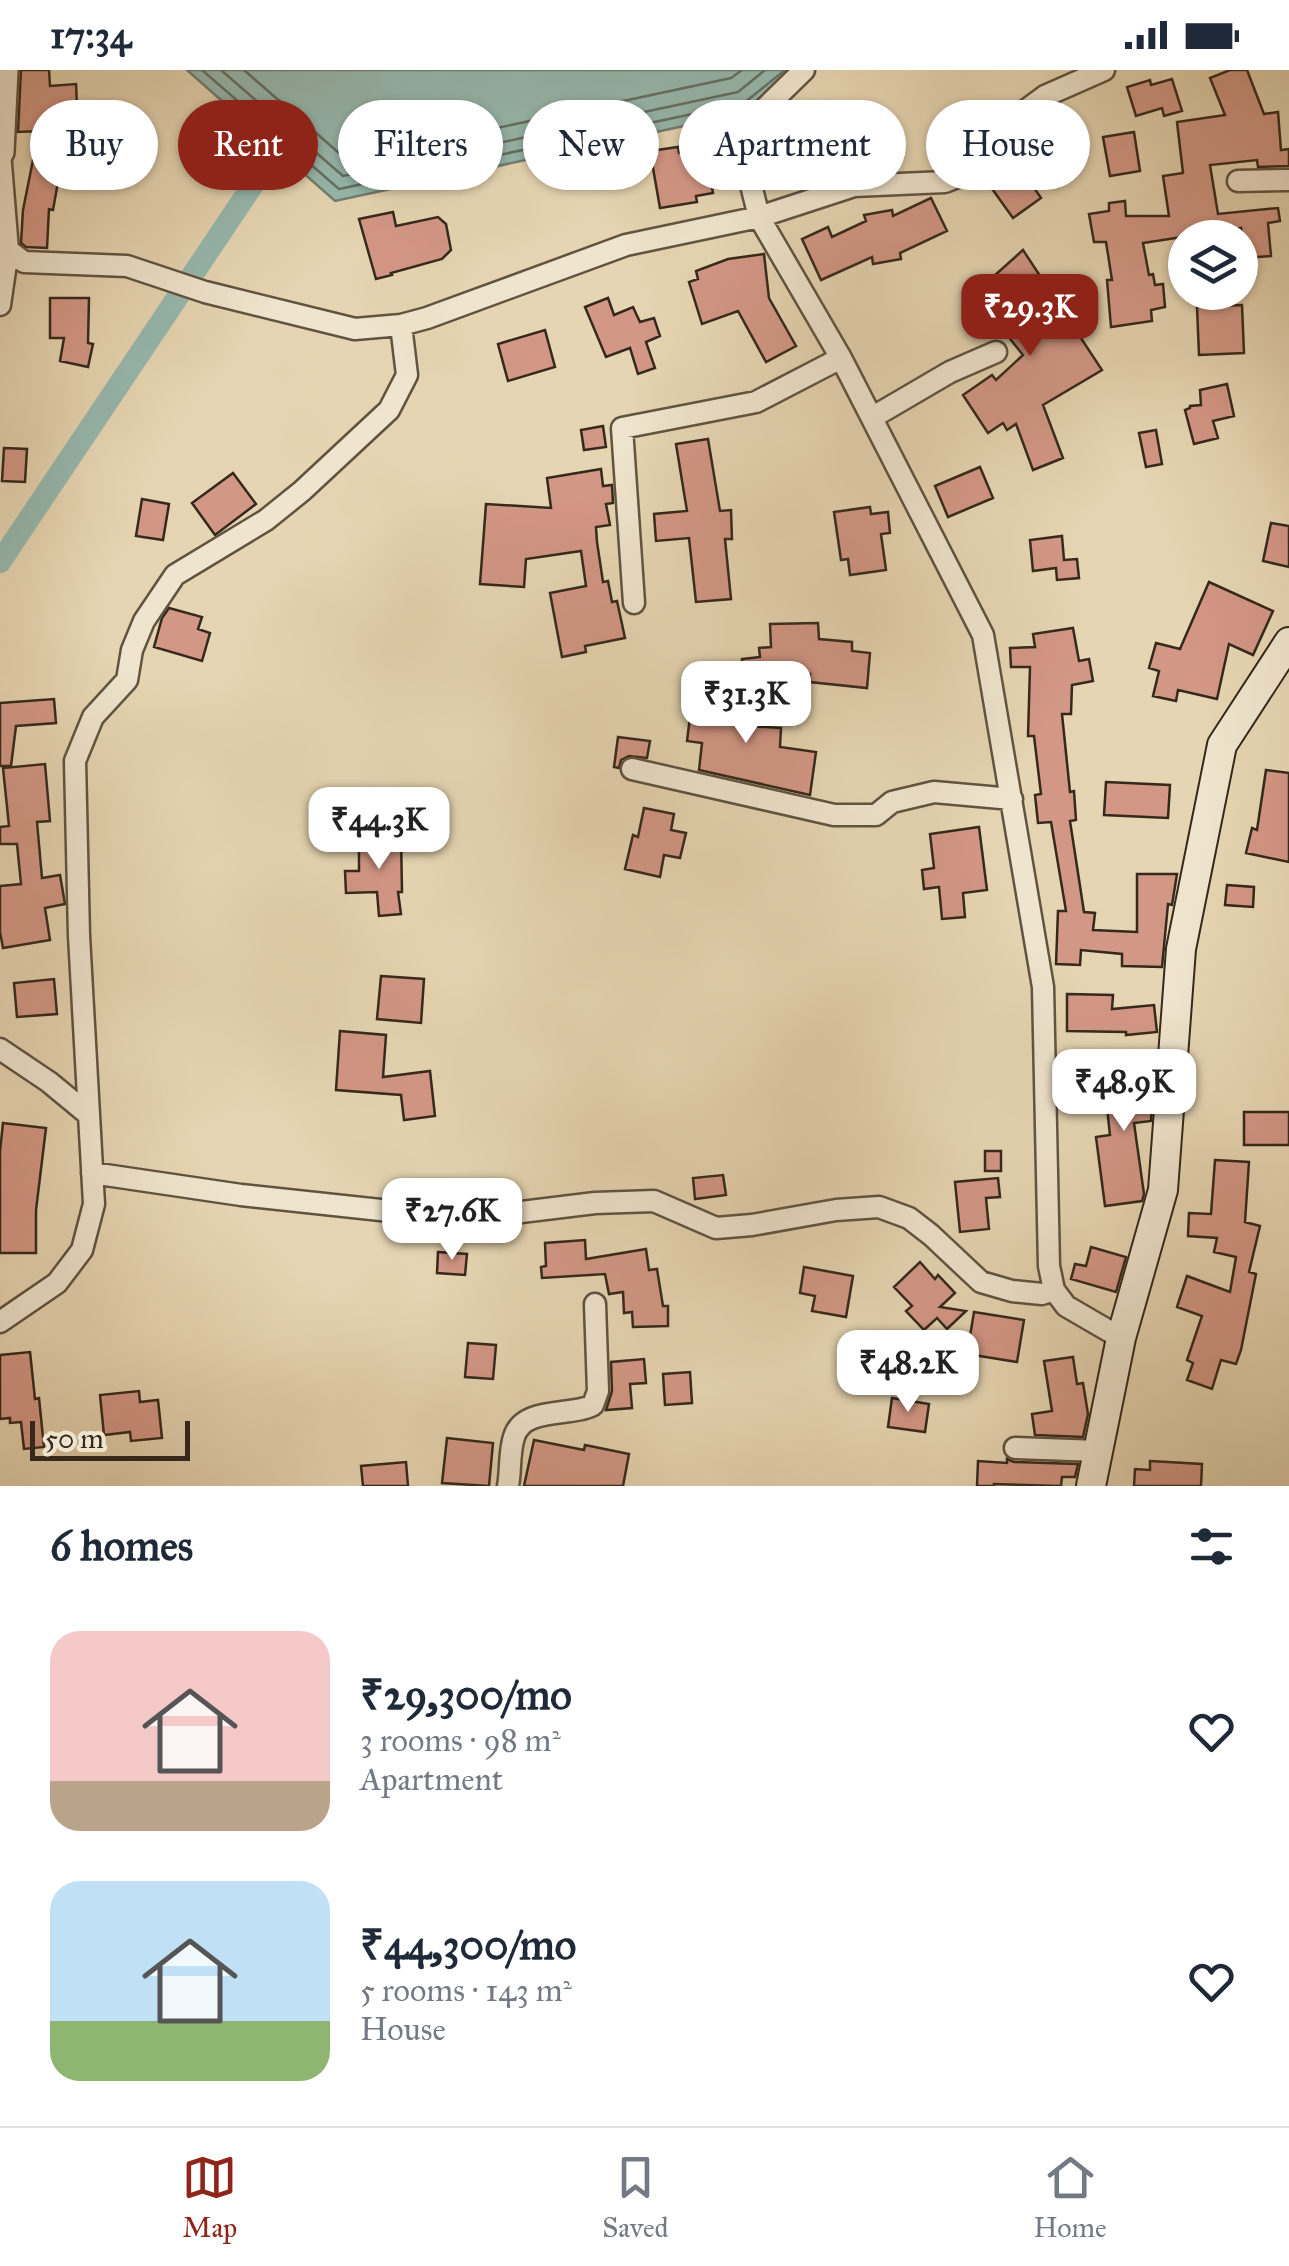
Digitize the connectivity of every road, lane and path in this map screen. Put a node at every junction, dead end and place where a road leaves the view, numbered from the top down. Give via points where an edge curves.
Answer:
1 (6, 70) edge
2 (804, 70) edge
3 (1104, 70) edge
4 (0, 152) edge
5 (1289, 180) edge
6 (1238, 181) dead end
7 (759, 217) junction
8 (8, 250) junction
9 (0, 305) edge
10 (402, 325) junction
11 (996, 352) dead end
12 (841, 358) junction
13 (872, 417) junction
14 (634, 603) dead end
15 (1289, 642) edge
16 (632, 768) dead end
17 (1012, 799) junction
18 (0, 1048) edge
19 (90, 1115) junction
20 (92, 1173) junction
21 (1054, 1290) junction
22 (595, 1304) dead end
23 (0, 1322) edge
24 (1121, 1338) junction
25 (1015, 1448) dead end
26 (1098, 1451) junction
27 (508, 1486) edge
28 (1092, 1486) edge

1 - 4 street
2 - 7 street via 759,114 741,145
3 - 7 street via 1045,96 983,142 974,170 946,182 854,186
4 - 8 street
5 - 6 street
7 - 10 street via 626,245
7 - 12 street
8 - 9 street
8 - 10 street via 24,262 127,266 356,329
10 - 19 street via 407,375 389,410 266,520 176,575 144,622 127,680 93,717 75,761
11 - 13 street
12 - 13 street
12 - 14 street via 756,402 622,428
13 - 17 street via 984,635
15 - 24 main road via 1222,745 1182,949 1163,1190
16 - 17 street via 834,815 876,815 892,802 934,792
17 - 21 street via 1043,987
18 - 19 street
19 - 20 street
20 - 21 street via 464,1220 654,1200 716,1228 879,1207 909,1218 981,1282 1012,1291
20 - 23 street via 94,1204 82,1250 57,1283
21 - 24 street via 1066,1306
22 - 27 street via 593,1405 523,1422 514,1435
24 - 26 main road
25 - 26 street
26 - 28 main road

